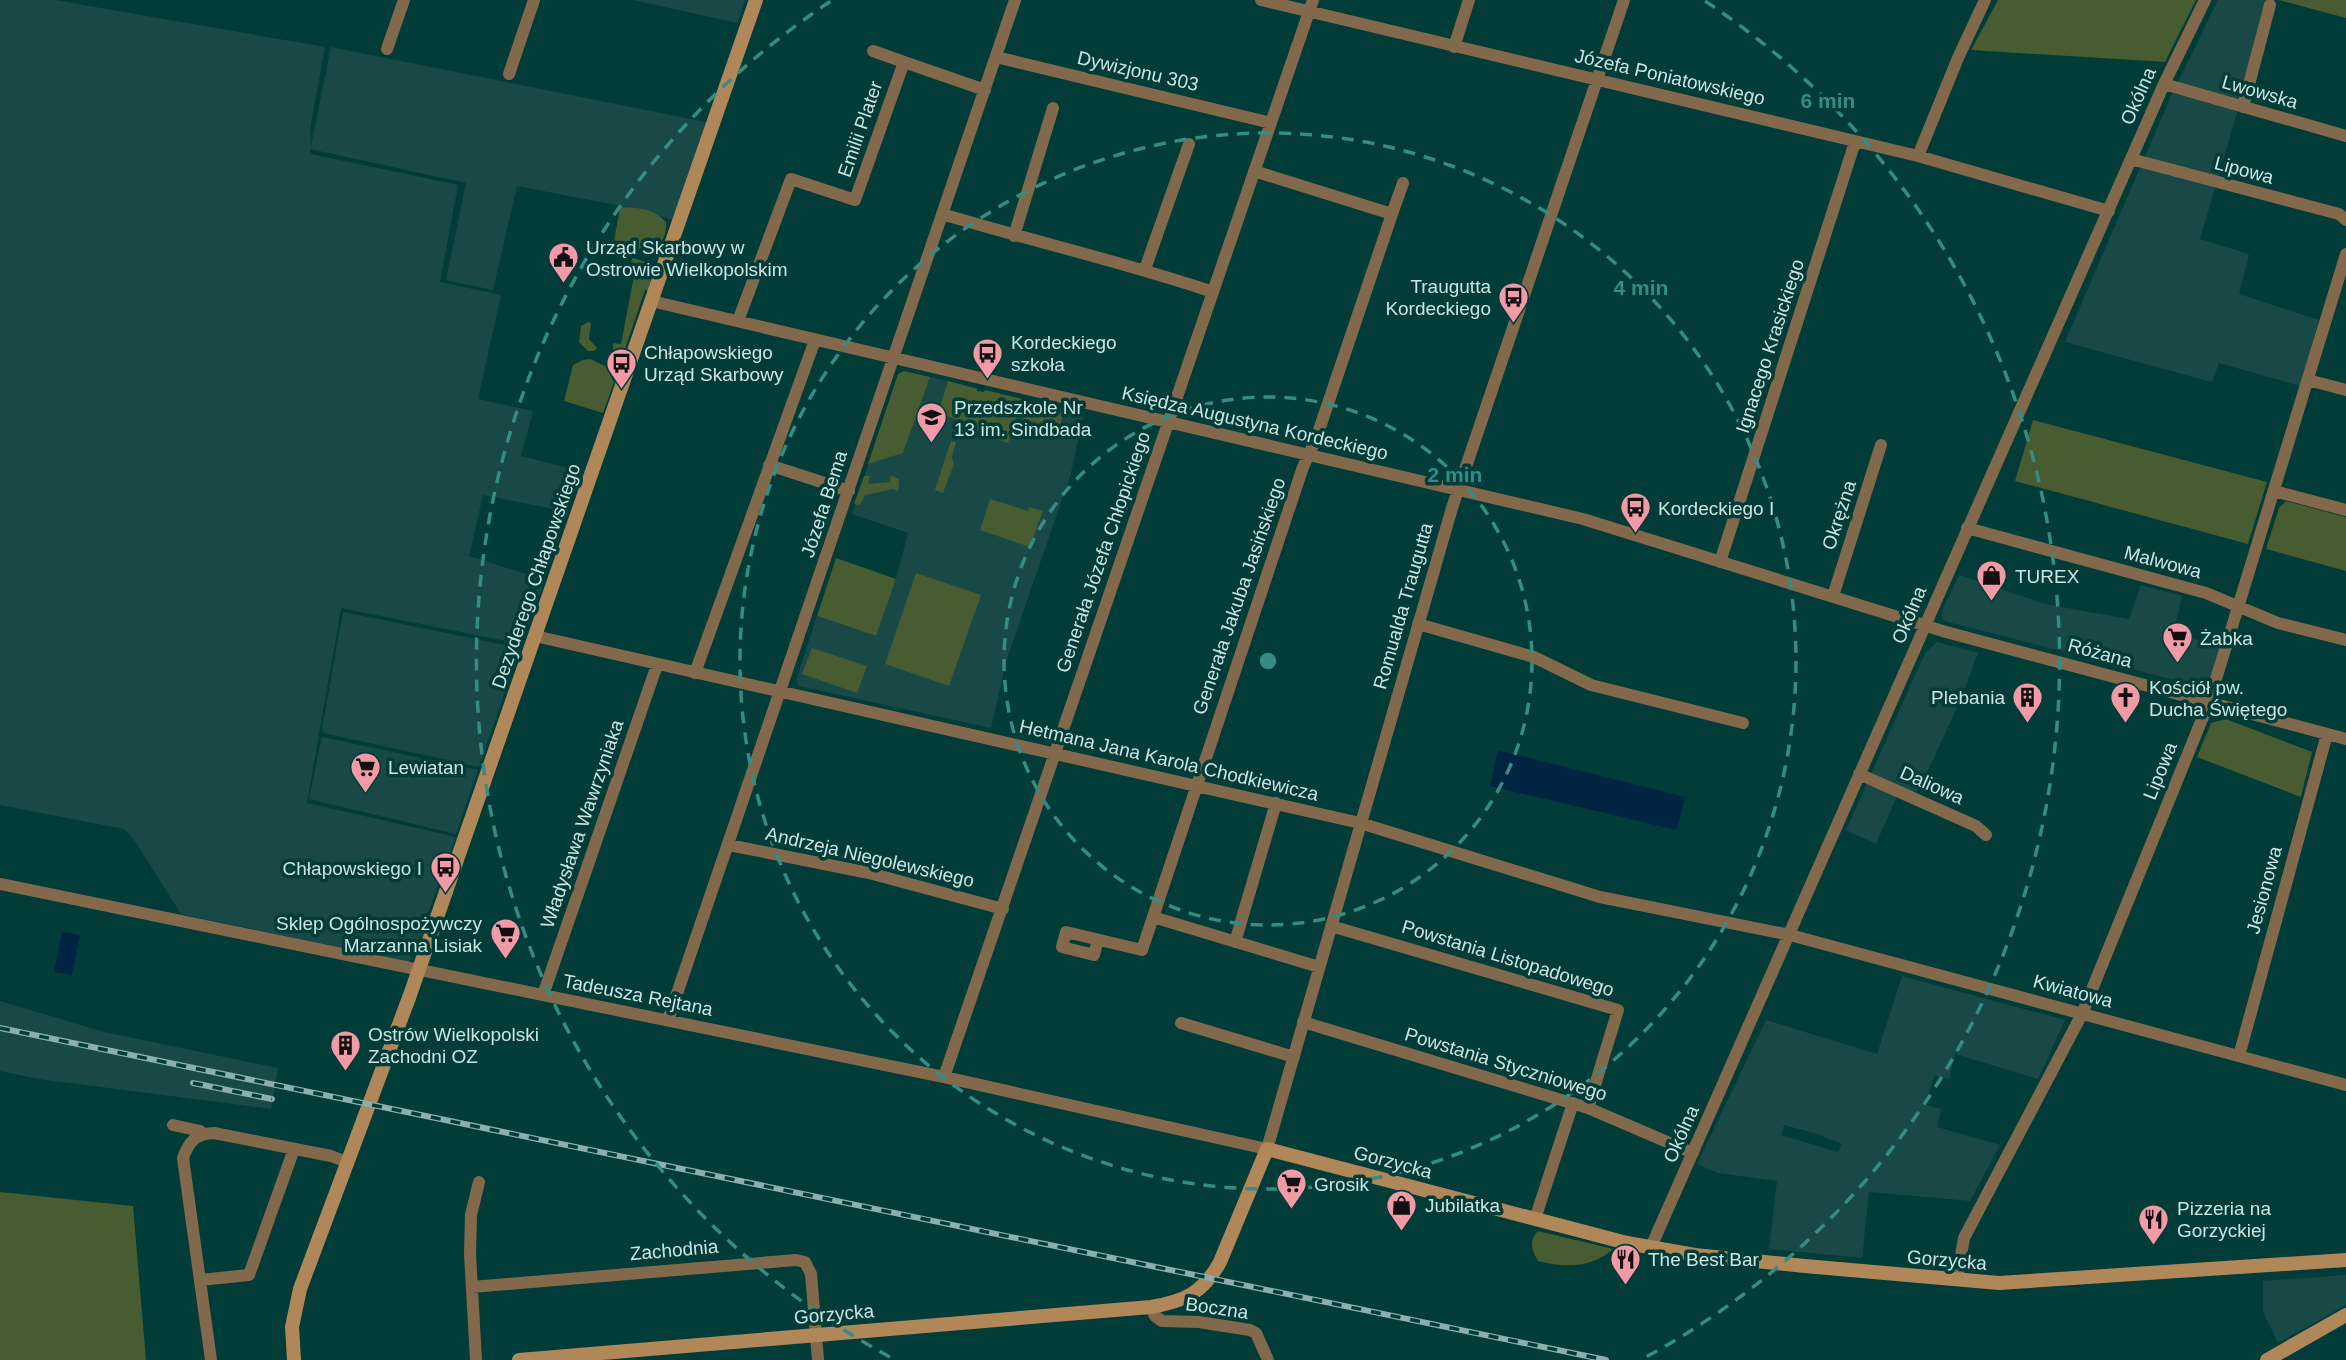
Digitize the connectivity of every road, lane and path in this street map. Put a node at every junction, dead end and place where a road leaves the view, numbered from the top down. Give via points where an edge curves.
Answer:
1 (404, 0) edge
2 (534, 0) edge
3 (756, 0) edge
4 (1015, 0) edge
5 (1261, 0) edge
6 (1469, 0) edge
7 (1624, 0) edge
8 (1985, 0) edge
9 (2205, 0) edge
10 (2270, 5) dead end
11 (1311, 6) edge
12 (1454, 47) junction
13 (387, 48) dead end
14 (873, 51) dead end
15 (996, 57) junction
16 (904, 62) junction
17 (509, 74) dead end
18 (1597, 79) junction
19 (2164, 84) junction
20 (985, 90) junction
21 (2243, 107) junction
22 (1053, 108) dead end
23 (1270, 123) junction
24 (2346, 136) edge
25 (1855, 142) junction
26 (1189, 144) dead end
27 (1917, 156) junction
28 (2131, 159) junction
29 (1254, 171) junction
30 (1404, 183) dead end
31 (2109, 211) junction
32 (942, 214) junction
33 (1392, 214) junction
34 (2346, 220) edge
35 (1014, 236) junction
36 (2345, 262) edge
37 (1145, 269) junction
38 (1213, 292) junction
39 (651, 301) junction
40 (738, 321) junction
41 (815, 340) junction
42 (893, 357) junction
43 (2308, 380) junction
44 (2346, 390) edge
45 (1168, 422) junction
46 (1881, 445) dead end
47 (1309, 455) junction
48 (769, 465) junction
49 (1457, 490) junction
50 (849, 491) junction
51 (2274, 491) junction
52 (2346, 510) edge
53 (1967, 528) junction
54 (1720, 562) junction
55 (1833, 596) junction
56 (2240, 606) junction
57 (1418, 624) junction
58 (1925, 625) junction
59 (535, 636) junction
60 (2346, 640) edge
61 (657, 665) junction
62 (695, 673) junction
63 (781, 693) junction
64 (2209, 702) junction
65 (1743, 723) dead end
66 (2326, 734) junction
67 (2346, 739) edge
68 (1055, 754) junction
69 (1859, 774) junction
70 (1196, 786) junction
71 (1276, 803) junction
72 (1360, 823) junction
73 (1986, 835) dead end
74 (729, 845) junction
75 (0, 884) edge
76 (1003, 909) junction
77 (1153, 918) junction
78 (1331, 926) junction
79 (1790, 935) junction
80 (1098, 940) dead end
81 (1235, 942) junction
82 (1319, 967) junction
83 (418, 970) junction
84 (543, 995) junction
85 (2082, 1014) junction
86 (668, 1020) junction
87 (1303, 1022) junction
88 (1181, 1023) dead end
89 (2239, 1056) junction
90 (1294, 1057) junction
91 (944, 1077) junction
92 (2346, 1085) edge
93 (1573, 1103) junction
94 (1588, 1108) junction
95 (173, 1125) dead end
96 (203, 1134) junction
97 (293, 1149) junction
98 (1267, 1149) junction
99 (1693, 1153) junction
100 (347, 1162) junction
101 (480, 1182) dead end
102 (1535, 1219) junction
103 (1651, 1247) junction
104 (2346, 1260) edge
105 (200, 1280) junction
106 (1957, 1280) junction
107 (472, 1287) junction
108 (1151, 1307) junction
109 (2346, 1315) edge
110 (817, 1335) junction
111 (211, 1360) edge
112 (294, 1360) edge
113 (476, 1360) edge
114 (519, 1360) edge
115 (818, 1360) edge
116 (1268, 1360) edge
117 (2267, 1360) edge

1 - 13 street
2 - 17 street
3 - 39 street, Dezyderego Chłapowskiego
4 - 15 street, Józefa Bema
5 - 11 street, Józefa Poniatowskiego
6 - 12 street
7 - 18 street, Romualda Traugutta
8 - 27 street
9 - 19 street, Okólna
10 - 21 street
11 - 12 street, Józefa Poniatowskiego
11 - 23 street, Generała Józefa Chłopickiego
12 - 18 street, Józefa Poniatowskiego
14 - 16 street
15 - 20 street, Józefa Bema
15 - 23 street, Dywizjonu 303
16 - 20 street
16 - 40 street, Emilii Plater via 855,200 791,178
18 - 25 street, Józefa Poniatowskiego
18 - 49 street, Romualda Traugutta
19 - 21 street, Lwowska
19 - 28 street, Okólna
20 - 32 street, Józefa Bema
21 - 24 street, Lwowska
22 - 35 street
23 - 29 street, Generała Józefa Chłopickiego
25 - 27 street, Józefa Poniatowskiego
25 - 54 street, Ignacego Krasickiego
26 - 37 street
27 - 31 street, Józefa Poniatowskiego
28 - 31 street, Okólna
28 - 34 street, Lipowa via 2339,214
29 - 33 street
29 - 38 street, Generała Józefa Chłopickiego
30 - 33 street, Generała Jakuba Jasińskiego
31 - 53 street, Okólna
32 - 35 street
32 - 42 street, Józefa Bema
33 - 47 street, Generała Jakuba Jasińskiego
35 - 37 street
36 - 43 street, Lipowa
37 - 38 street
38 - 45 street, Generała Józefa Chłopickiego
39 - 40 street, Księdza Augustyna Kordeckiego
39 - 59 street, Dezyderego Chłapowskiego
40 - 41 street, Księdza Augustyna Kordeckiego
41 - 42 street, Księdza Augustyna Kordeckiego
41 - 48 street
42 - 45 street, Księdza Augustyna Kordeckiego
42 - 50 street, Józefa Bema
43 - 44 street
43 - 51 street, Lipowa
45 - 47 street, Księdza Augustyna Kordeckiego
45 - 68 street, Generała Józefa Chłopickiego
46 - 55 street, Okrężna
47 - 49 street, Księdza Augustyna Kordeckiego
47 - 70 street, Generała Jakuba Jasińskiego
48 - 50 street
48 - 62 street
49 - 54 street, Księdza Augustyna Kordeckiego via 1591,521
49 - 57 street, Romualda Traugutta
50 - 63 street, Józefa Bema
51 - 52 street
51 - 56 street, Lipowa
53 - 56 street, Malwowa
53 - 58 street, Okólna
54 - 55 street, Księdza Augustyna Kordeckiego
55 - 58 street, Księdza Augustyna Kordeckiego
56 - 60 street, Malwowa via 2278,623
56 - 64 street, Lipowa
57 - 65 street via 1534,657 1591,685
57 - 72 street, Romualda Traugutta
58 - 64 street, Różana
58 - 69 street, Okólna
59 - 61 street, Hetmana Jana Karola Chodkiewicza
59 - 83 street, Dezyderego Chłapowskiego
61 - 62 street, Hetmana Jana Karola Chodkiewicza
61 - 84 street, Władysława Wawrzyniaka
62 - 63 street, Hetmana Jana Karola Chodkiewicza
63 - 68 street, Hetmana Jana Karola Chodkiewicza
63 - 74 street, Józefa Bema
64 - 66 street, Różana
64 - 85 street, Lipowa
66 - 67 street, Różana
66 - 89 street, Jesionowa
68 - 70 street, Hetmana Jana Karola Chodkiewicza
68 - 76 street, Generała Józefa Chłopickiego
69 - 73 street, Daliowa via 1976,826
69 - 79 street, Okólna
70 - 71 street, Hetmana Jana Karola Chodkiewicza
70 - 77 street, Generała Jakuba Jasińskiego
71 - 72 street, Hetmana Jana Karola Chodkiewicza
71 - 81 street
72 - 78 street, Romualda Traugutta
72 - 79 street, Hetmana Jana Karola Chodkiewicza via 1600,897
74 - 76 street, Andrzeja Niegolewskiego via 869,873
74 - 86 street, Józefa Bema
75 - 83 street, Tadeusza Rejtana
76 - 91 street, Generała Józefa Chłopickiego
77 - 80 street, Generała Jakuba Jasińskiego via 1142,950
77 - 81 street
78 - 82 street, Romualda Traugutta
78 - 94 street, Powstania Listopadowego via 1618,1010
79 - 85 street, Kwiatowa
79 - 99 street, Okólna
81 - 82 street
82 - 87 street, Romualda Traugutta
83 - 84 street, Tadeusza Rejtana
83 - 100 street, Dezyderego Chłapowskiego
84 - 86 street, Tadeusza Rejtana
85 - 89 street, Kwiatowa
85 - 106 street, Lipowa via 1970,1224
86 - 91 street, Tadeusza Rejtana
87 - 90 street, Romualda Traugutta
87 - 93 street, Powstania Styczniowego
88 - 90 street
89 - 92 street, Kwiatowa
90 - 98 street, Romualda Traugutta
91 - 98 street, Tadeusza Rejtana
93 - 94 street, Powstania Styczniowego
93 - 102 street
94 - 99 street, Powstania Styczniowego
95 - 96 street
96 - 97 street
96 - 105 street via 188,1145 183,1158
97 - 100 street
97 - 105 street via 249,1275
98 - 102 street, Gorzycka
98 - 108 street, Gorzycka via 1211,1279 1186,1298
99 - 103 street, Okólna
100 - 112 street, Dezyderego Chłapowskiego via 300,1289 292,1327
101 - 107 street via 471,1215
102 - 103 street, Gorzycka
103 - 106 street, Gorzycka
104 - 106 street, Gorzycka via 2015,1283
105 - 111 street
107 - 110 street, Zachodnia via 796,1259 809,1267
107 - 113 street
108 - 110 street, Gorzycka
108 - 116 street, Boczna via 1162,1321 1250,1330 1256,1333
109 - 117 street
110 - 114 street, Gorzycka
110 - 115 street

